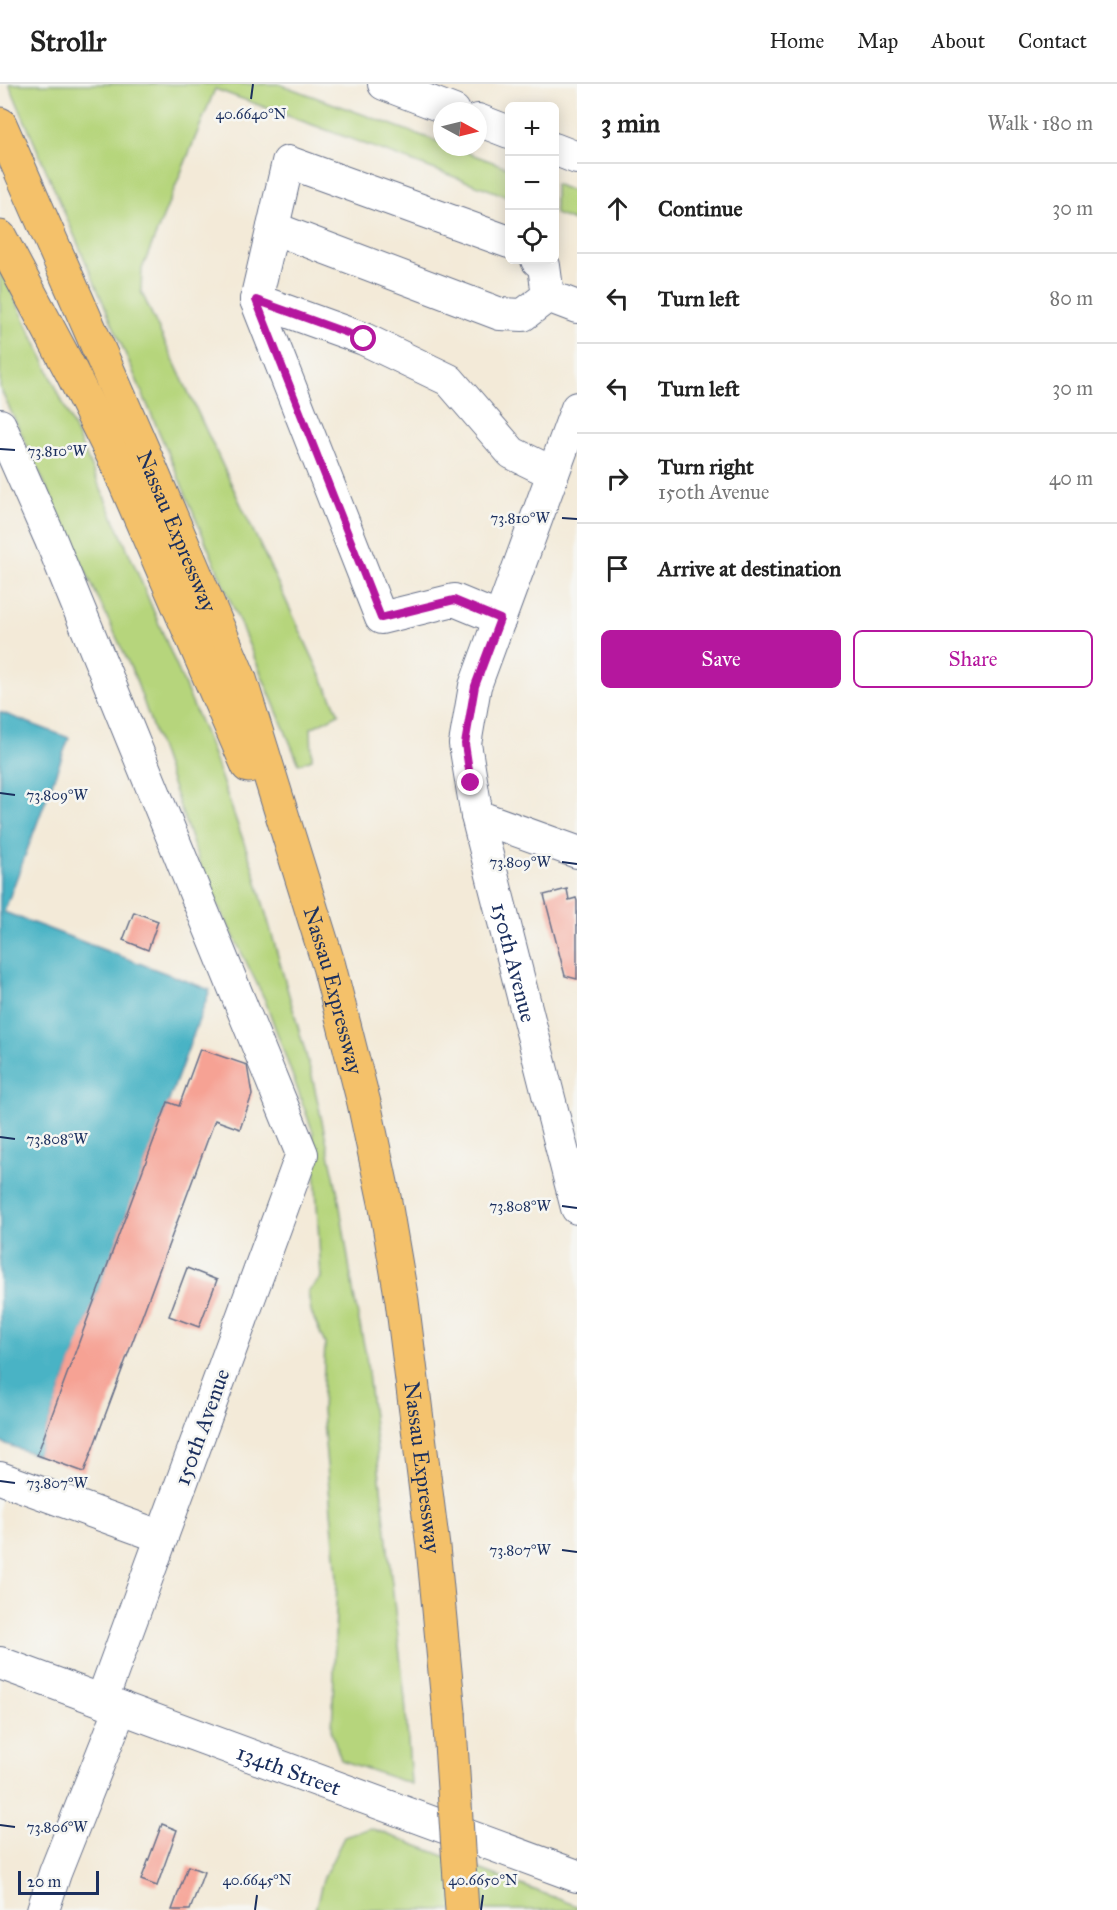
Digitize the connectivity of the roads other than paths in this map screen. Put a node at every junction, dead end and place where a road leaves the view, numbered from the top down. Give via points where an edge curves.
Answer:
1 (384, 84) edge
2 (433, 103) edge
3 (487, 123) edge
4 (0, 124) edge
5 (505, 130) edge
6 (559, 151) edge
7 (577, 158) edge
8 (273, 228) junction
9 (0, 237) edge
10 (505, 240) edge
11 (542, 264) edge
12 (548, 296) junction
13 (256, 300) junction
14 (577, 307) edge
15 (577, 408) edge
16 (0, 425) edge
17 (553, 473) junction
18 (500, 619) junction
19 (477, 816) junction
20 (577, 852) edge
21 (318, 927) junction
22 (577, 1208) edge
23 (0, 1478) edge
24 (162, 1537) junction
25 (0, 1663) edge
26 (112, 1704) junction
27 (577, 1876) edge
28 (43, 1910) edge
29 (462, 1910) edge

1 - 2 street
3 - 5 street
4 - 21 highway, Nassau Expressway via 240,679
6 - 7 street
8 - 10 street via 288,162
8 - 12 street via 500,314 523,315
8 - 13 street
9 - 21 highway via 116,462
11 - 12 street
12 - 14 street
13 - 17 street via 364,339 449,380 512,453
13 - 18 street via 381,618 454,600
15 - 17 street, 150th Avenue
16 - 24 street, 150th Avenue via 62,566 302,1154
17 - 18 street, 150th Avenue
18 - 19 street, 150th Avenue via 475,686 465,744
19 - 20 street
19 - 22 street, 150th Avenue
21 - 29 highway, Nassau Expressway, bridge via 364,1103 400,1292 434,1558
23 - 24 street
24 - 26 street, 150th Avenue via 139,1598
25 - 26 street, 134th Street
26 - 27 street, 134th Street
26 - 28 street, 150th Avenue

